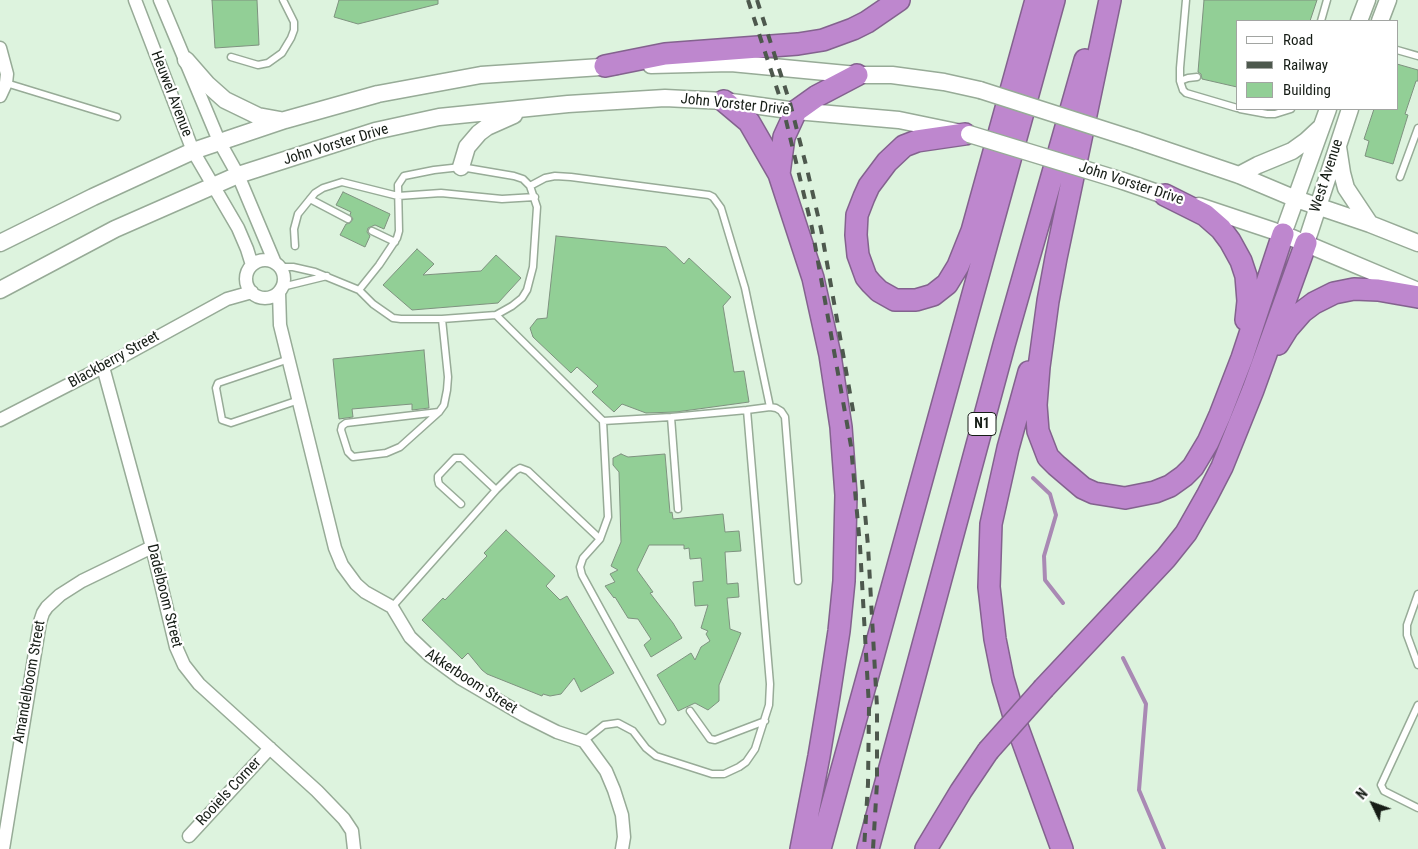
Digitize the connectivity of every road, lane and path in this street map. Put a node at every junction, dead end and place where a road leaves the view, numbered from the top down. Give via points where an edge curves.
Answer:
1 (135, 0) edge
2 (160, 0) edge
3 (283, 0) edge
4 (899, 0) edge
5 (1036, 0) edge
6 (1054, 0) edge
7 (1102, 0) edge
8 (1110, 0) edge
9 (1186, 0) edge
10 (1327, 0) edge
11 (1388, 0) edge
12 (1321, 20) edge
13 (1380, 20) edge
14 (0, 48) edge
15 (1398, 50) edge
16 (1418, 56) edge
17 (231, 57) dead end
18 (186, 60) junction
19 (605, 66) junction
20 (857, 75) junction
21 (1197, 77) dead end
22 (1180, 81) junction
23 (6, 83) junction
24 (0, 96) edge
25 (724, 101) junction
26 (1236, 107) edge
27 (528, 110) junction
28 (1248, 110) edge
29 (1282, 110) edge
30 (1328, 110) edge
31 (1350, 110) edge
32 (796, 111) junction
33 (117, 117) dead end
34 (285, 120) junction
35 (1322, 126) junction
36 (1418, 128) edge
37 (967, 134) junction
38 (219, 141) junction
39 (1338, 144) junction
40 (193, 151) junction
41 (461, 167) junction
42 (778, 174) junction
43 (238, 175) junction
44 (1239, 175) junction
45 (1400, 177) dead end
46 (213, 185) junction
47 (530, 186) junction
48 (398, 196) junction
49 (1165, 196) junction
50 (535, 197) junction
51 (1296, 198) junction
52 (310, 199) junction
53 (1317, 206) junction
54 (348, 219) dead end
55 (1370, 224) junction
56 (372, 231) dead end
57 (1283, 234) junction
58 (396, 242) junction
59 (0, 243) edge
60 (1306, 243) junction
61 (1418, 243) edge
62 (295, 246) dead end
63 (252, 265) junction
64 (278, 265) junction
65 (327, 276) junction
66 (280, 289) junction
67 (0, 290) edge
68 (359, 290) junction
69 (253, 291) junction
70 (1418, 291) edge
71 (1418, 297) edge
72 (1048, 301) junction
73 (496, 315) junction
74 (442, 319) junction
75 (280, 325) junction
76 (1242, 358) junction
77 (289, 359) junction
78 (103, 367) junction
79 (1253, 390) junction
80 (298, 400) junction
81 (770, 407) junction
82 (746, 410) junction
83 (439, 412) junction
84 (670, 417) junction
85 (0, 420) edge
86 (603, 421) junction
87 (496, 490) junction
88 (460, 504) dead end
89 (678, 509) dead end
90 (600, 539) junction
91 (152, 547) junction
92 (798, 581) dead end
93 (1418, 594) edge
94 (392, 607) junction
95 (1418, 665) edge
96 (1418, 705) edge
97 (690, 711) dead end
98 (662, 721) dead end
99 (765, 721) junction
100 (584, 740) junction
101 (270, 748) junction
102 (1418, 808) edge
103 (189, 836) dead end
104 (3, 849) edge
105 (354, 849) edge
106 (622, 849) edge
107 (801, 849) edge
108 (820, 849) edge
109 (868, 849) edge
110 (926, 849) edge
111 (1062, 849) edge

1 - 40 street, Heuwel Avenue
2 - 18 street, Heuwel Avenue
3 - 17 lane via 294,22 294,30 282,53 268,64 258,65
4 - 19 highway via 867,22 823,40 665,54
5 - 37 highway via 972,231 958,266 947,284 933,295 916,300 894,300 871,284 858,255 857,215 864,197 887,162 904,146
6 - 108 highway
7 - 109 highway, N1 via 1004,345
8 - 72 highway
9 - 22 lane
10 - 12 lane
11 - 13 main road
14 - 23 street via 6,66
15 - 16 lane
18 - 34 main road via 225,100 258,116
18 - 38 street, Heuwel Avenue
19 - 20 main road via 731,62
19 - 34 main road via 481,75 378,94
20 - 32 highway
20 - 44 main road, bridge via 892,75 980,90
21 - 22 lane
22 - 26 lane via 1186,93
23 - 24 street
23 - 33 lane
25 - 27 main road, John Vorster Drive via 665,98
25 - 32 main road, John Vorster Drive
25 - 42 highway via 749,122
27 - 41 main road via 479,133 467,147
27 - 43 main road, John Vorster Drive via 439,117 375,131
28 - 29 lane via 1267,114
30 - 35 main road, West Avenue
31 - 39 main road, West Avenue
32 - 37 main road, John Vorster Drive via 899,120
32 - 42 highway via 784,137
34 - 38 main road
35 - 44 main road via 1292,151
35 - 51 main road, West Avenue
36 - 45 lane
37 - 49 main road, John Vorster Drive, bridge
38 - 40 main road
38 - 43 street, Heuwel Avenue
39 - 53 main road, West Avenue
39 - 55 main road via 1346,188
40 - 46 street, Heuwel Avenue
40 - 59 main road
41 - 47 lane via 518,177
41 - 48 lane via 408,174 400,182
42 - 107 highway via 813,278 826,337 841,427 846,495 839,631
43 - 46 main road, John Vorster Drive
43 - 64 street
44 - 51 main road
46 - 63 street via 243,238
46 - 67 main road, John Vorster Drive via 115,229
47 - 50 lane
47 - 81 lane via 545,178 563,176 713,197 721,208 738,261
48 - 50 lane via 441,193 502,199
48 - 52 lane via 342,182 323,188
48 - 58 lane via 399,231
49 - 57 main road, John Vorster Drive
49 - 76 highway via 1205,215 1230,240 1241,260 1248,301
50 - 73 lane via 531,279 522,298
51 - 53 main road
51 - 57 main road, West Avenue
52 - 54 lane
52 - 62 lane via 298,214 294,229
53 - 55 main road
53 - 60 main road, West Avenue
55 - 61 main road
56 - 58 lane
57 - 60 main road, John Vorster Drive
57 - 76 highway
58 - 68 lane
60 - 70 main road, John Vorster Drive
60 - 79 highway
63 - 64 street via 263,260
63 - 69 street via 246,276
64 - 65 lane
64 - 66 street via 284,280
65 - 66 lane
65 - 68 lane
66 - 69 street via 274,296
66 - 75 street, Akkerboom Street
68 - 74 lane via 393,318
69 - 75 street, Akkerboom Street
69 - 78 street, Blackberry Street via 227,299
71 - 79 highway via 1378,290 1354,290 1334,293 1314,303 1288,328
72 - 76 highway via 1036,405 1038,431 1048,457 1071,479 1094,492 1125,498 1144,495 1170,486 1184,476 1208,442
72 - 111 highway via 991,524 989,588 1003,679 1018,731
73 - 74 lane
73 - 86 lane
74 - 83 lane via 448,377 444,405
75 - 77 street, Akkerboom Street
77 - 80 street, Akkerboom Street
77 - 80 lane via 218,383 216,388 222,420 231,423
78 - 85 street, Blackberry Street
78 - 91 street, Dadelboom Street
79 - 110 highway, bridge via 1222,467 1186,533 988,751
80 - 94 street, Akkerboom Street via 339,559 356,584
81 - 82 lane
81 - 92 lane via 778,409 785,417
82 - 84 lane
82 - 99 lane via 770,684
83 - 83 lane via 394,451 353,456 348,452 341,430 346,423
84 - 86 lane
84 - 89 lane
86 - 90 lane via 608,517
87 - 88 lane via 462,458 455,458 438,480
87 - 90 lane via 515,471 523,468
87 - 94 lane
90 - 98 lane via 581,562 582,575
91 - 101 street, Dadelboom Street via 176,646 184,665 199,684
91 - 104 street, Amandelboom Street via 82,581 60,595 43,613
93 - 95 lane via 1406,625
94 - 100 street, Akkerboom Street via 413,641 460,678 542,726
96 - 102 lane via 1381,785 1384,791
97 - 99 lane via 710,739 715,740
99 - 100 lane via 756,749 746,762 718,774 695,770 656,756 633,731 618,724 604,725
100 - 106 street via 614,790 622,815
101 - 103 street, Rooiels Corner
101 - 105 street, Dadelboom Street via 344,819 352,831

